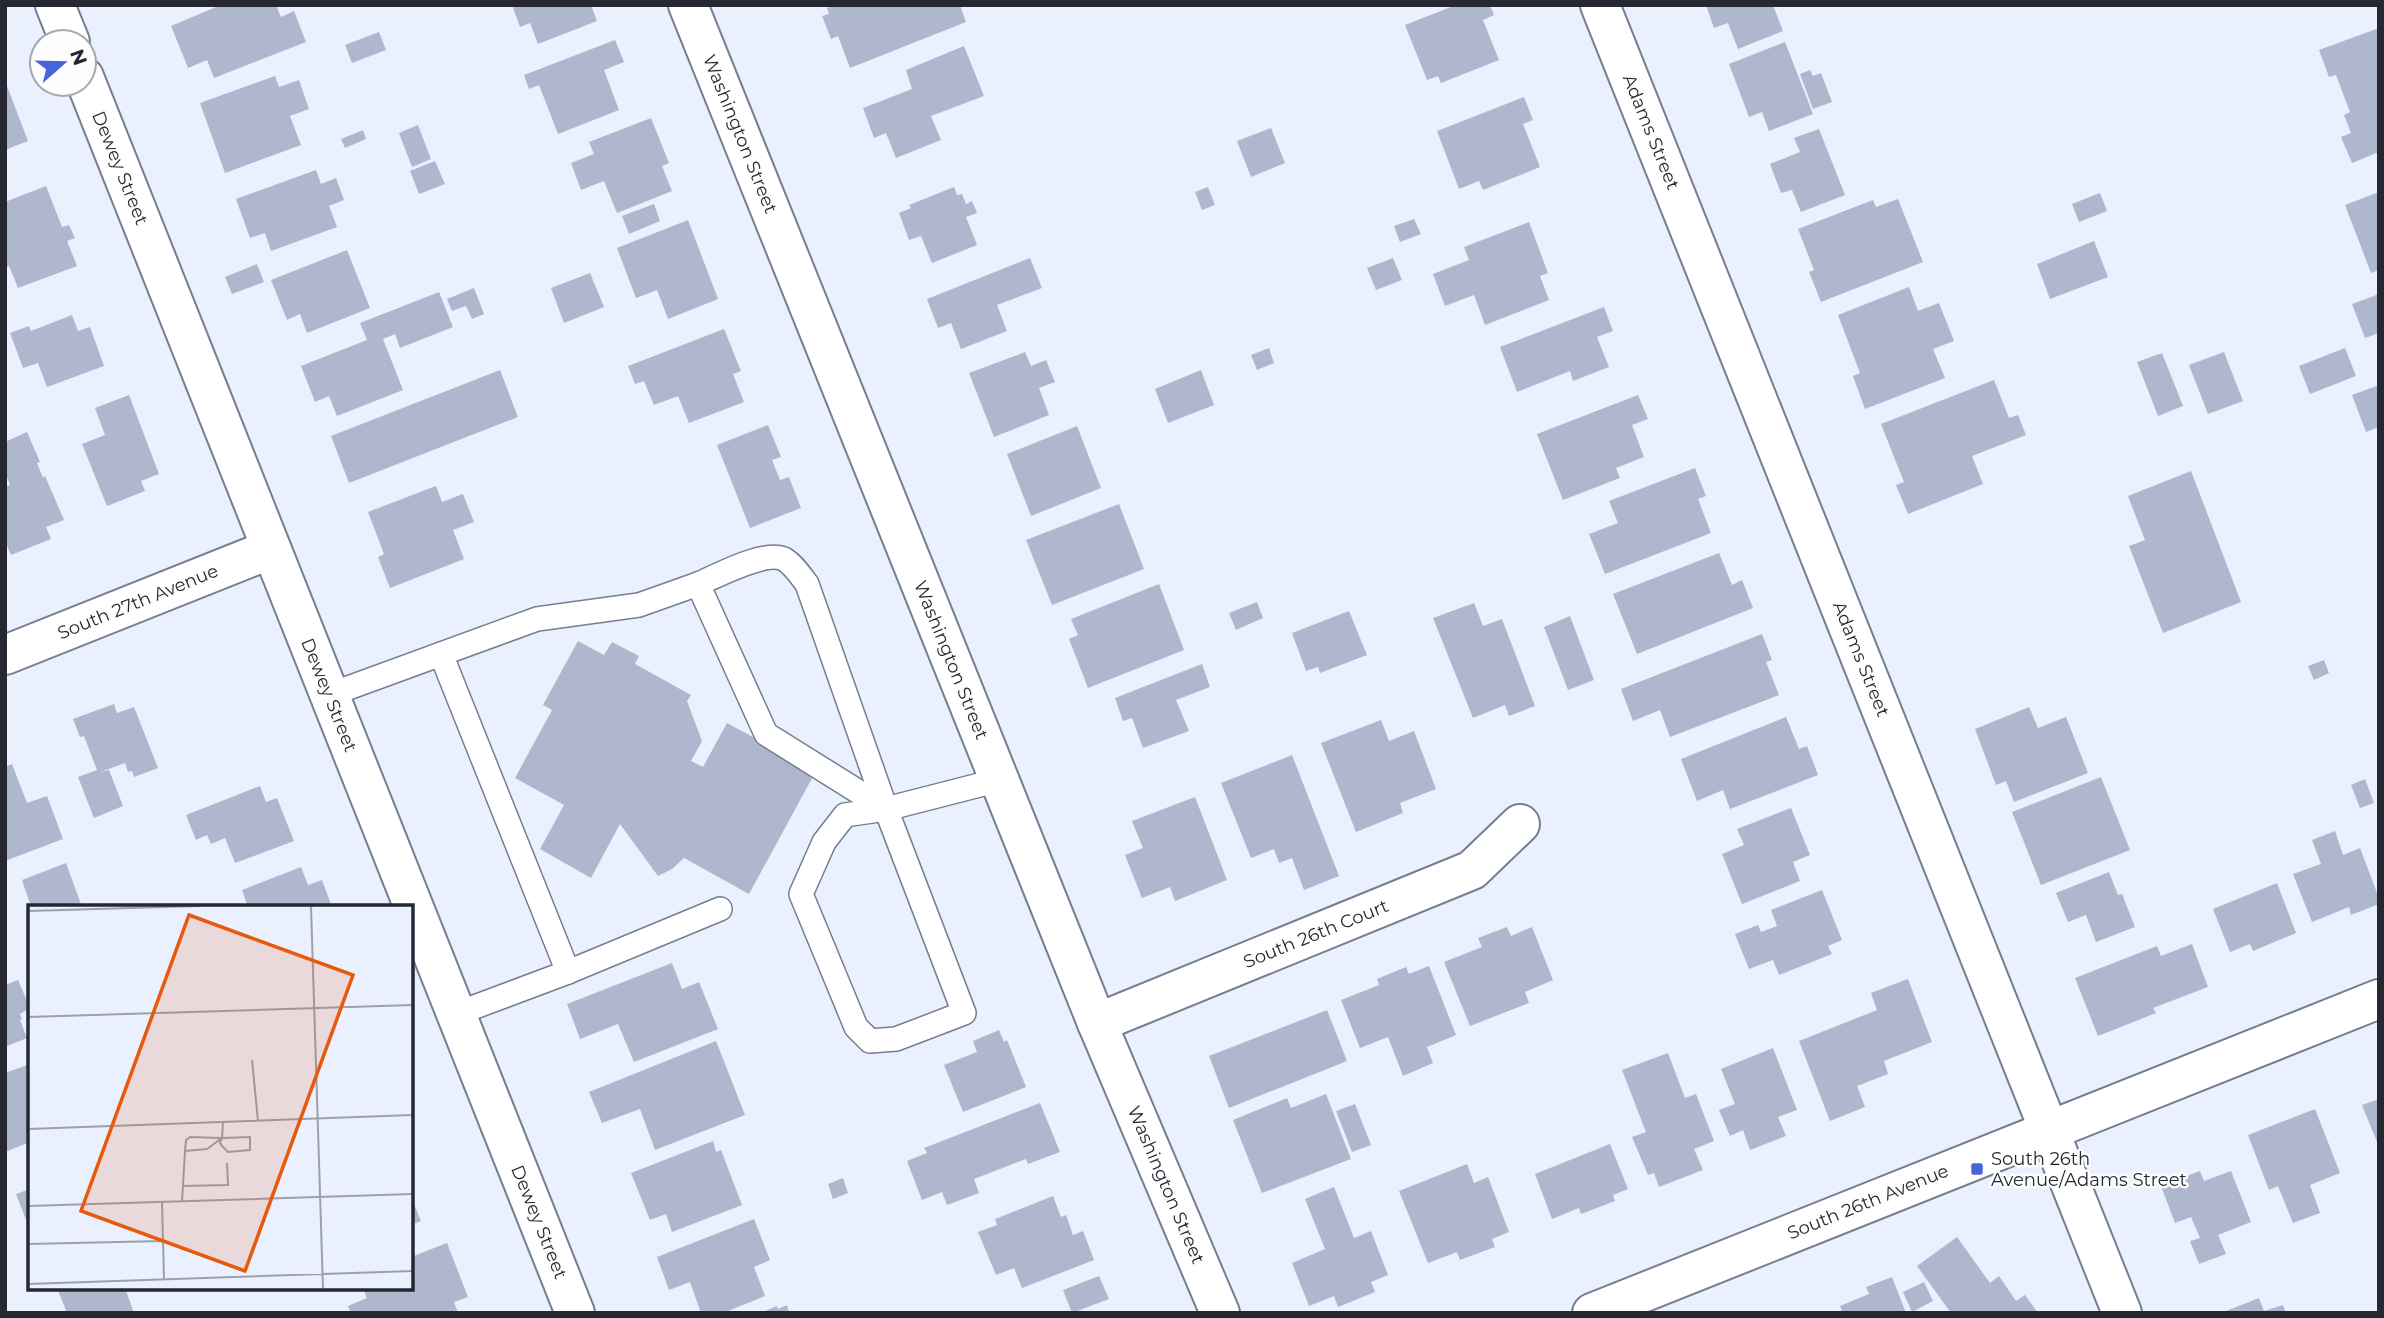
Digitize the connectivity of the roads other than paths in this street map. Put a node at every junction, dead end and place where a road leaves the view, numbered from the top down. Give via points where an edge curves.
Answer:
1 (55, 5) edge
2 (688, 5) edge
3 (1600, 5) edge
4 (64, 28) edge
5 (92, 98) edge
6 (271, 549) junction
7 (698, 584) junction
8 (440, 654) junction
9 (5, 656) edge
10 (329, 695) junction
11 (999, 780) junction
12 (886, 810) junction
13 (1520, 824) dead end
14 (413, 905) edge
15 (413, 906) edge
16 (720, 909) dead end
17 (568, 972) junction
18 (2379, 999) edge
19 (456, 1014) junction
20 (1097, 1023) junction
21 (2049, 1129) junction
22 (575, 1313) edge
23 (1220, 1313) edge
24 (1592, 1313) edge
25 (2122, 1313) edge

1 - 4 street
2 - 11 street, Washington Street
3 - 21 street, Adams Street
5 - 6 street, Dewey Street
6 - 9 street, South 27th Avenue
6 - 10 street, Dewey Street
7 - 8 lane via 639,605 537,619
7 - 12 lane via 766,734
7 - 12 lane via 762,558 781,558 794,566 807,584
8 - 10 lane
8 - 17 lane
10 - 14 street, Dewey Street
11 - 12 lane
11 - 20 street, Washington Street
12 - 12 lane via 845,815 824,842 801,894 856,1027 870,1041 896,1039 964,1013
13 - 20 street, South 26th Court via 1472,870
15 - 19 street, Dewey Street
16 - 17 lane
17 - 19 lane
18 - 21 street, South 26th Avenue
19 - 22 street, Dewey Street
20 - 23 street, Washington Street
21 - 24 street, South 26th Avenue
21 - 25 street, Adams Street

